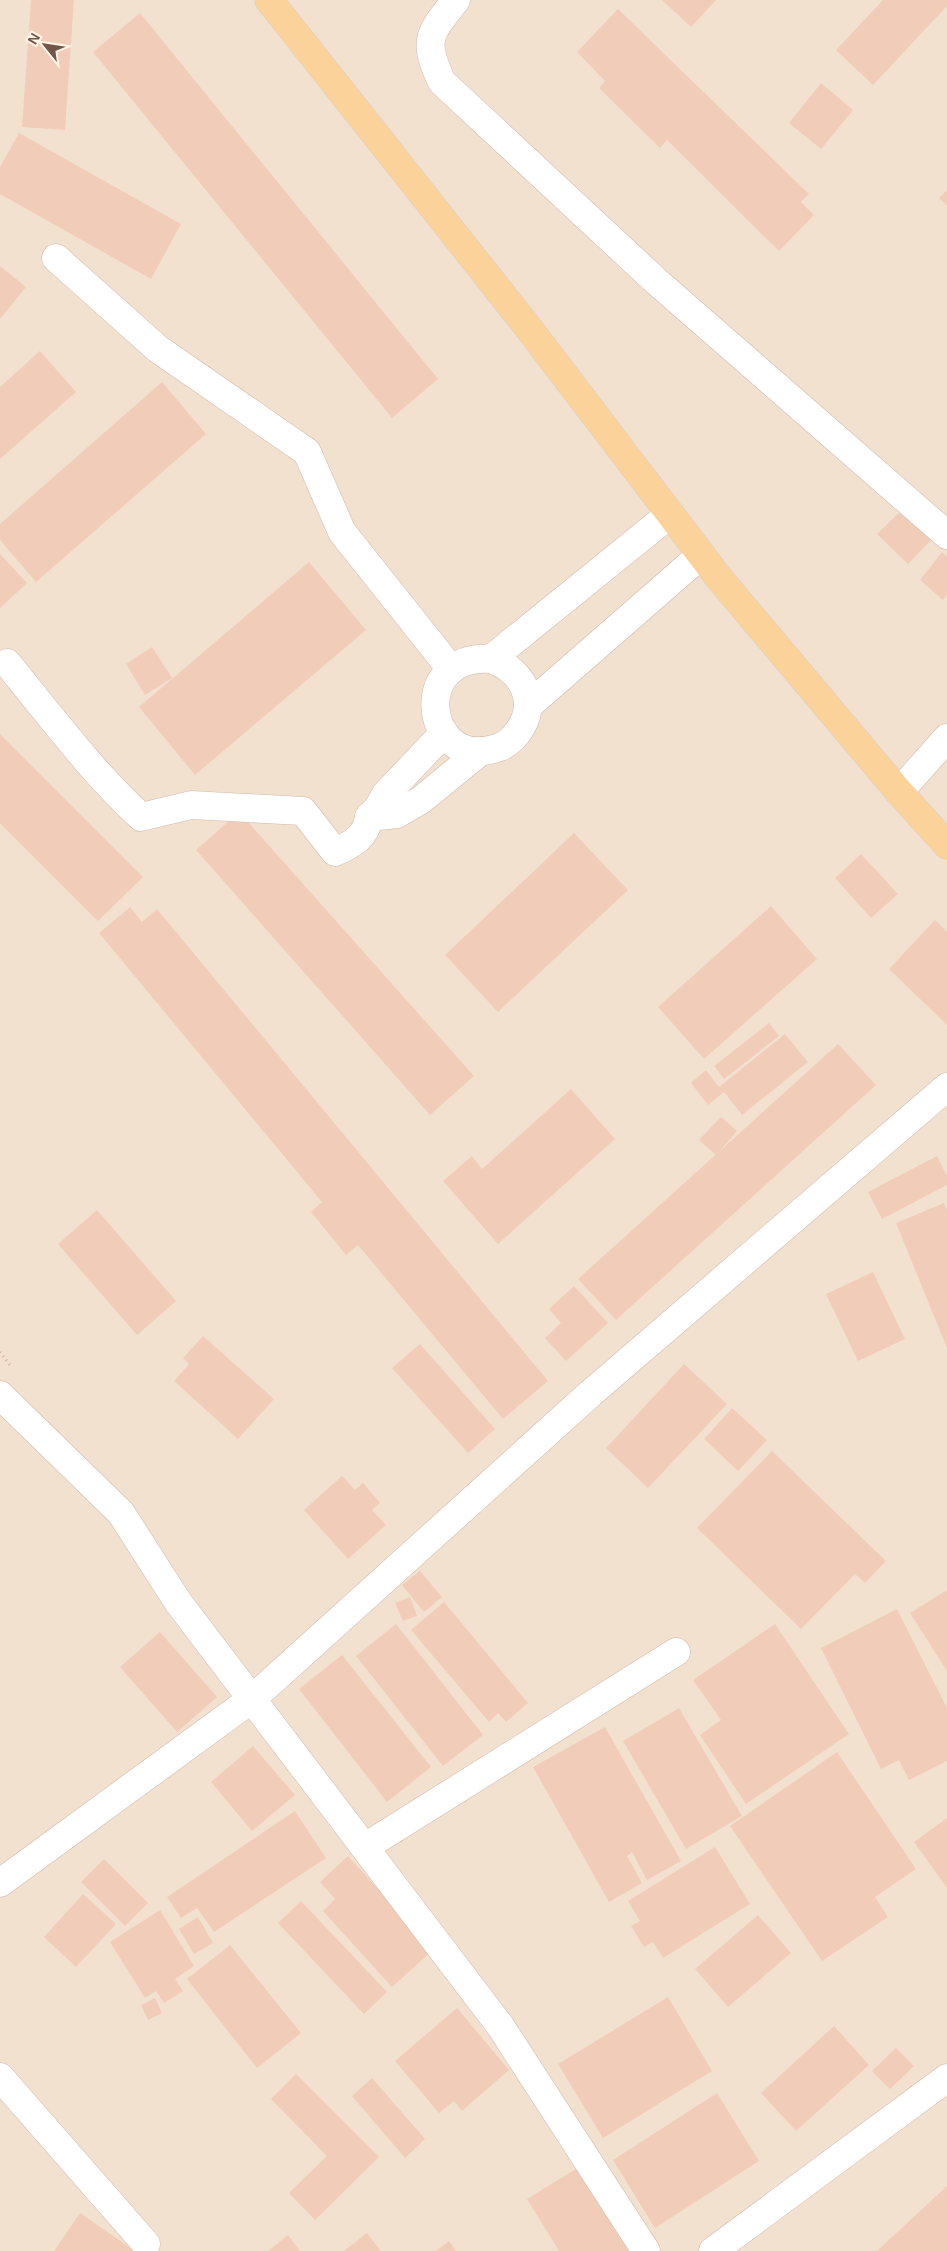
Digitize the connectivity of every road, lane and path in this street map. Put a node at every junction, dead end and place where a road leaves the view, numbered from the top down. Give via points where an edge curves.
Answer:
1 (270, 0) edge
2 (456, 0) edge
3 (56, 258) dead end
4 (670, 514) junction
5 (947, 535) edge
6 (701, 555) junction
7 (491, 659) junction
8 (7, 663) dead end
9 (451, 669) junction
10 (528, 706) junction
11 (444, 733) junction
12 (947, 738) edge
13 (481, 751) junction
14 (899, 792) junction
15 (368, 817) junction
16 (947, 845) edge
17 (947, 1086) edge
18 (0, 1395) edge
19 (676, 1652) dead end
20 (253, 1698) junction
21 (364, 1847) junction
22 (0, 1883) edge
23 (0, 2078) edge
24 (947, 2078) edge
25 (146, 2244) dead end
26 (646, 2251) edge
27 (713, 2251) edge

1 - 4 main road via 521,318
2 - 5 street via 432,30 431,59 442,82 656,281
3 - 9 street via 158,349 307,452 342,532
4 - 6 main road
4 - 7 street
6 - 10 street
6 - 14 main road
7 - 9 street via 463,661
7 - 10 street via 506,665 518,676 526,690
8 - 15 street via 88,762 141,817 191,805 303,811 335,852 350,845 367,829
9 - 11 street via 442,680 435,700 437,721
10 - 13 street via 525,720 508,743
11 - 13 street via 454,743
11 - 15 street
12 - 14 street
13 - 15 street via 421,800 397,814
14 - 16 main road
17 - 20 street via 591,1394
18 - 20 street via 121,1513 178,1602
19 - 21 street
20 - 21 street
20 - 22 street
21 - 26 street via 501,2027
23 - 25 street
24 - 27 street

